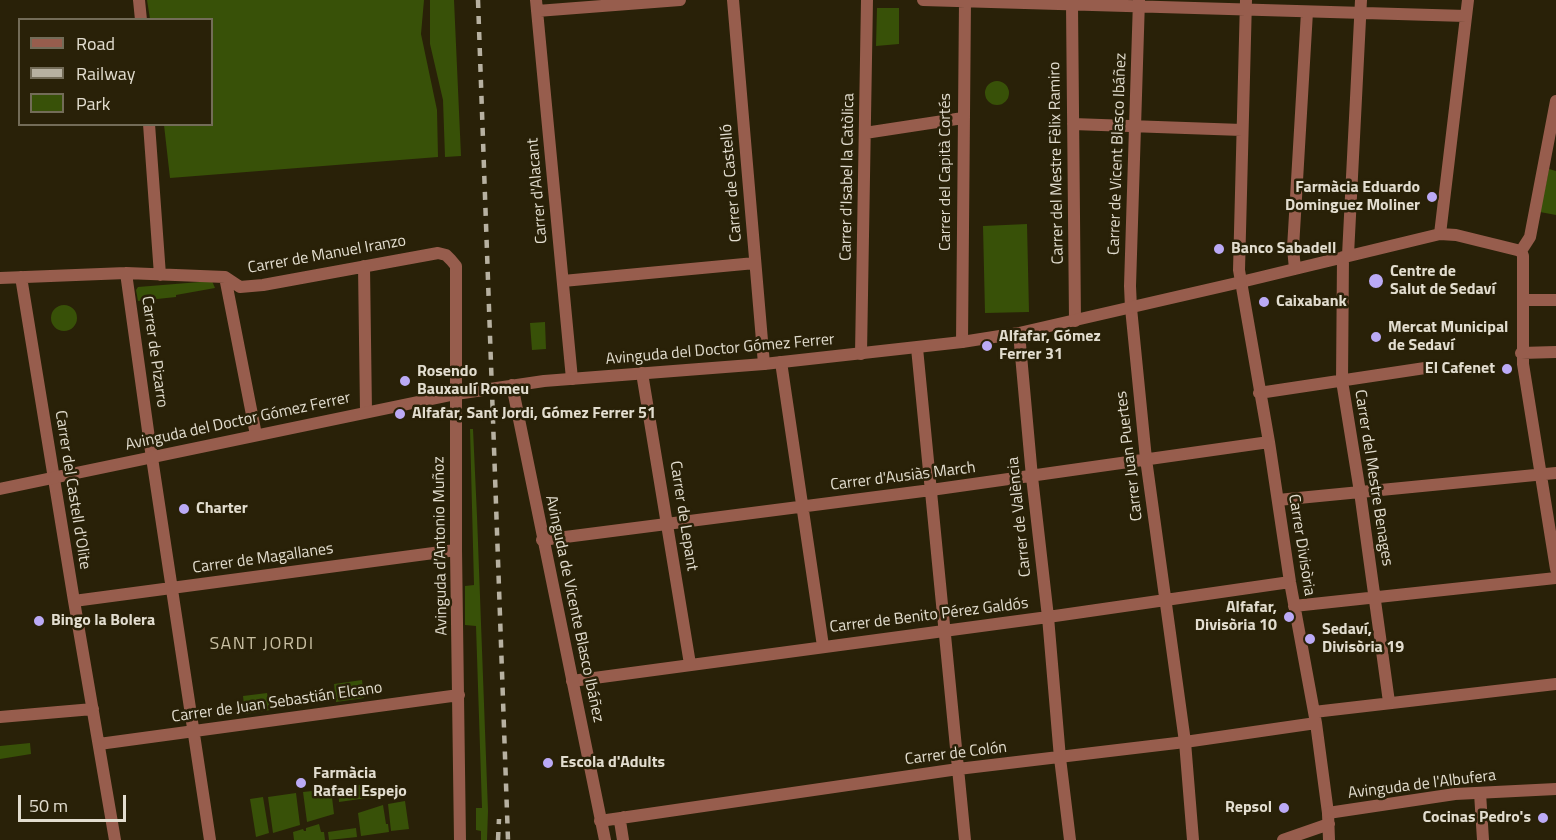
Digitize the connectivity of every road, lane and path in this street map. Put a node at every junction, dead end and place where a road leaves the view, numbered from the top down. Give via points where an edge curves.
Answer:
1 (140, 0) edge
2 (680, 0) edge
3 (733, 0) edge
4 (867, 0) edge
5 (923, 0) edge
6 (1361, 0) edge
7 (1468, 0) edge
8 (965, 1) edge
9 (1016, 2) edge
10 (1139, 4) edge
11 (1072, 5) junction
12 (1246, 5) edge
13 (537, 6) edge
14 (1307, 12) junction
15 (1360, 14) junction
16 (1466, 16) junction
17 (141, 18) edge
18 (1556, 101) edge
19 (963, 118) junction
20 (1073, 124) junction
21 (149, 126) edge
22 (1136, 126) junction
23 (1242, 130) junction
24 (865, 133) junction
25 (1440, 234) junction
26 (1521, 250) junction
27 (446, 255) joint
28 (1345, 256) junction
29 (755, 263) junction
30 (364, 266) junction
31 (1295, 269) junction
32 (126, 273) junction
33 (160, 275) junction
34 (21, 277) junction
35 (225, 277) junction
36 (0, 278) edge
37 (563, 281) junction
38 (1241, 282) junction
39 (1523, 300) junction
40 (1556, 300) edge
41 (1131, 308) junction
42 (1075, 321) junction
43 (1019, 333) junction
44 (962, 342) junction
45 (917, 348) junction
46 (1556, 352) edge
47 (1521, 353) junction
48 (861, 354) junction
49 (781, 362) junction
50 (764, 364) junction
51 (1425, 368) dead end
52 (642, 373) junction
53 (572, 379) junction
54 (1342, 381) junction
55 (512, 385) junction
56 (1260, 393) junction
57 (456, 394) junction
58 (366, 412) junction
59 (256, 435) junction
60 (1269, 442) junction
61 (152, 456) junction
62 (1146, 459) junction
63 (1556, 473) edge
64 (1541, 475) junction
65 (53, 477) junction
66 (1032, 477) junction
67 (0, 489) edge
68 (931, 490) junction
69 (1360, 492) junction
70 (1278, 500) junction
71 (801, 507) junction
72 (668, 524) junction
73 (542, 540) junction
74 (456, 550) junction
75 (1556, 569) edge
76 (1556, 578) edge
77 (1290, 582) junction
78 (173, 588) junction
79 (1375, 597) junction
80 (74, 601) junction
81 (1165, 601) junction
82 (1294, 606) junction
83 (1048, 617) junction
84 (944, 630) junction
85 (823, 646) junction
86 (690, 664) junction
87 (572, 681) junction
88 (1556, 684) edge
89 (459, 695) junction
90 (1389, 702) junction
91 (93, 709) junction
92 (0, 717) edge
93 (1315, 717) junction
94 (195, 730) junction
95 (1185, 742) junction
96 (99, 744) junction
97 (1060, 758) junction
98 (958, 769) junction
99 (1556, 789) edge
100 (1480, 793) junction
101 (624, 817) junction
102 (1328, 819) junction
103 (600, 820) junction
104 (209, 834) edge
105 (115, 840) edge
106 (457, 840) edge
107 (605, 840) edge
108 (622, 840) edge
109 (965, 840) edge
110 (1070, 840) edge
111 (1193, 840) edge
112 (1283, 840) edge
113 (1329, 840) edge
114 (1483, 840) edge

1 - 17 street
2 - 13 street
3 - 29 street, Carrer de Castelló
4 - 24 street, Carrer d'Isabel la Catòlica
5 - 8 street
6 - 15 street
7 - 16 street
8 - 9 street
8 - 19 street, Carrer del Capità Cortés
9 - 11 street
10 - 11 street
10 - 12 street
10 - 22 street, Carrer de Vicent Blasco Ibáñez
11 - 20 street, Carrer del Mestre Fèlix Ramiro
12 - 14 street
12 - 23 street, Carrer Divisòria
13 - 37 street, Carrer d'Alacant
14 - 15 street
14 - 31 street
15 - 16 street
15 - 28 street
16 - 25 street
18 - 26 street via 1530,237
19 - 24 street
19 - 44 street, Carrer del Capità Cortés
20 - 22 street
20 - 42 street, Carrer del Mestre Fèlix Ramiro
21 - 33 street
22 - 23 street
22 - 41 street, Carrer de Vicent Blasco Ibáñez
23 - 38 street, Carrer Divisòria via 1238,260
24 - 48 street, Carrer d'Isabel la Catòlica
25 - 26 street
25 - 28 street, Avinguda del Doctor Gómez Ferrer
26 - 39 street
27 - 30 street, Carrer de Manuel Iranzo via 438,253
27 - 57 street, Avinguda d’Antonio Muñoz via 456,266
28 - 31 street, Avinguda del Doctor Gómez Ferrer
28 - 54 street, Carrer del Mestre Benages
29 - 37 street
29 - 50 street, Carrer de Castelló
30 - 35 street, Carrer de Manuel Iranzo via 240,287
30 - 58 street
31 - 38 street, Avinguda del Doctor Gómez Ferrer
32 - 33 street, Carrer de Manuel Iranzo
32 - 34 street, Carrer de Manuel Iranzo
32 - 61 street, Carrer de Pizarro
33 - 35 street, Carrer de Manuel Iranzo
34 - 36 street, Carrer de Manuel Iranzo
34 - 65 street, Carrer del Castell d'Olite
35 - 59 street
37 - 53 street, Carrer d'Alacant
38 - 41 street, Avinguda del Doctor Gómez Ferrer
38 - 56 street, Carrer Divisòria
39 - 40 street
39 - 47 street
41 - 42 street, Avinguda del Doctor Gómez Ferrer
41 - 62 street, Carrer Juan Puertes
42 - 43 street, Avinguda del Doctor Gómez Ferrer
43 - 44 street, Avinguda del Doctor Gómez Ferrer
43 - 66 street, Carrer de València
44 - 45 street, Avinguda del Doctor Gómez Ferrer
45 - 48 street, Avinguda del Doctor Gómez Ferrer
45 - 68 street
46 - 47 street
47 - 64 street
48 - 49 street, Avinguda del Doctor Gómez Ferrer
49 - 50 street, Avinguda del Doctor Gómez Ferrer
49 - 71 street
50 - 52 street, Avinguda del Doctor Gómez Ferrer
51 - 54 street
52 - 53 street, Avinguda del Doctor Gómez Ferrer
52 - 72 street, Carrer de Lepant
53 - 55 street, Avinguda del Doctor Gómez Ferrer
54 - 56 street
54 - 69 street, Carrer del Mestre Benages
55 - 57 street, Avinguda del Doctor Gómez Ferrer
55 - 73 street, Avinguda de Vicente Blasco Ibáñez
56 - 60 street, Carrer Divisòria
57 - 58 street, Avinguda del Doctor Gómez Ferrer
57 - 74 street, Avinguda d’Antonio Muñoz
58 - 59 street, Avinguda del Doctor Gómez Ferrer
59 - 61 street, Avinguda del Doctor Gómez Ferrer
60 - 62 street, Carrer d'Ausiàs March
60 - 70 street, Carrer Divisòria
61 - 65 street, Avinguda del Doctor Gómez Ferrer
61 - 78 street, Carrer de Pizarro
62 - 66 street, Carrer d'Ausiàs March
62 - 81 street, Carrer Juan Puertes
63 - 64 street
64 - 69 street
64 - 75 street
65 - 67 street, Avinguda del Doctor Gómez Ferrer
65 - 80 street, Carrer del Castell d'Olite
66 - 68 street, Carrer d'Ausiàs March
66 - 83 street, Carrer de València
68 - 71 street, Carrer d'Ausiàs March
68 - 84 street
69 - 70 street
69 - 79 street, Carrer del Mestre Benages
70 - 77 street, Carrer Divisòria
71 - 72 street, Carrer d'Ausiàs March
71 - 85 street
72 - 73 street, Carrer d'Ausiàs March
72 - 86 street, Carrer de Lepant
73 - 87 street, Avinguda de Vicente Blasco Ibáñez
74 - 78 street, Carrer de Magallanes
74 - 89 street, Avinguda d’Antonio Muñoz
76 - 79 street
77 - 81 street, Carrer de Benito Pérez Galdós
77 - 82 street, Carrer Divisòria
78 - 80 street, Carrer de Magallanes
78 - 94 street, Carrer de Pizarro
79 - 82 street
79 - 90 street, Carrer del Mestre Benages
80 - 91 street, Carrer del Castell d'Olite
81 - 83 street, Carrer de Benito Pérez Galdós
81 - 95 street, Carrer Juan Puertes
82 - 93 street, Carrer Divisòria
83 - 84 street, Carrer de Benito Pérez Galdós
83 - 97 street, Carrer de València
84 - 85 street, Carrer de Benito Pérez Galdós
84 - 98 street
85 - 86 street, Carrer de Benito Pérez Galdós
86 - 87 street, Carrer de Benito Pérez Galdós
87 - 103 street, Avinguda de Vicente Blasco Ibáñez
88 - 90 street, Carrer de Colón
89 - 94 street, Carrer de Juan Sebastián Elcano
89 - 106 street, Avinguda d’Antonio Muñoz
90 - 93 street, Carrer de Colón
91 - 92 street
91 - 96 street, Carrer del Castell d'Olite
93 - 95 street, Carrer de Colón
93 - 102 street, Carrer Divisòria
94 - 96 street, Carrer de Juan Sebastián Elcano
94 - 104 street, Carrer de Pizarro
95 - 97 street, Carrer de Colón
95 - 111 street, Carrer Juan Puertes
96 - 105 street, Carrer del Castell d'Olite
97 - 98 street, Carrer de Colón
97 - 110 street, Carrer de València
98 - 101 street, Carrer de Colón
98 - 109 street
99 - 100 street, Avinguda de l'Albufera
100 - 102 street, Avinguda de l'Albufera via 1455,794
100 - 114 street
101 - 103 street, Carrer de Colón
101 - 108 street via 620,821
102 - 112 street, Avinguda de l'Albufera
102 - 113 street, Carrer Divisòria
103 - 107 street, Avinguda de Vicente Blasco Ibáñez

